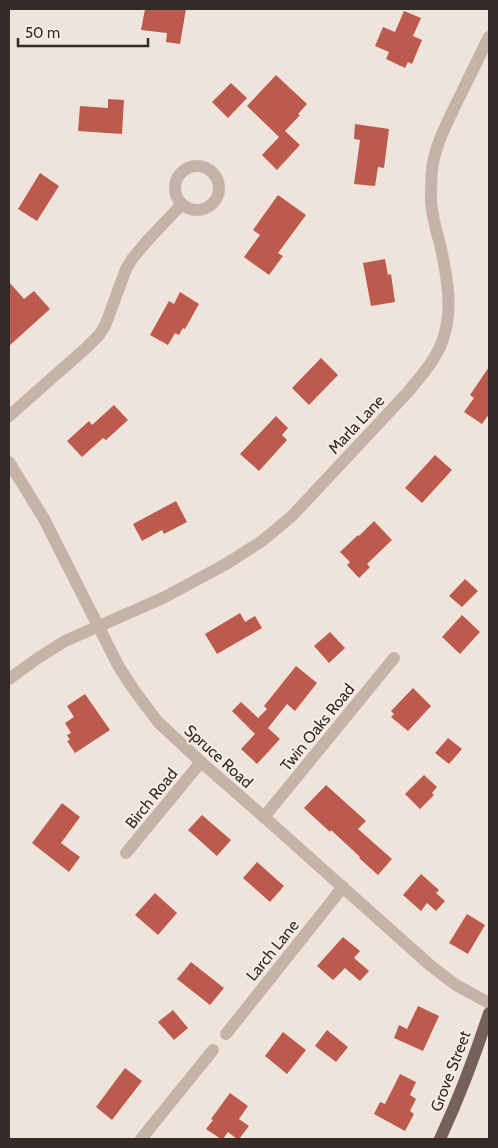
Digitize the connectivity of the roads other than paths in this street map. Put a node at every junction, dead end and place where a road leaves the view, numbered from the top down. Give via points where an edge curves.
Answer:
1 (489, 37) edge
2 (182, 204) dead end
3 (9, 416) edge
4 (9, 462) edge
5 (99, 627) junction
6 (394, 658) dead end
7 (9, 679) edge
8 (200, 762) junction
9 (264, 817) junction
10 (126, 854) dead end
11 (343, 887) junction
12 (489, 1004) edge
13 (489, 1013) edge
14 (226, 1034) dead end
15 (212, 1050) dead end
16 (141, 1139) edge
17 (440, 1139) edge

1 - 5 street, Marla Lane via 440,138 432,168 432,203 446,270 448,312 442,343 429,364 408,392 273,533 205,576
2 - 3 street via 132,259 99,335
4 - 5 street, Spruce Road via 44,520
5 - 7 street, Marla Lane via 44,654
5 - 8 street, Spruce Road via 126,679 149,710
6 - 9 street, Twin Oaks Road
8 - 9 street, Spruce Road
8 - 10 street, Birch Road
9 - 11 street, Spruce Road
11 - 12 street, Spruce Road via 442,974
11 - 14 street, Larch Lane
13 - 17 main road, Grove Street via 460,1095
15 - 16 street

